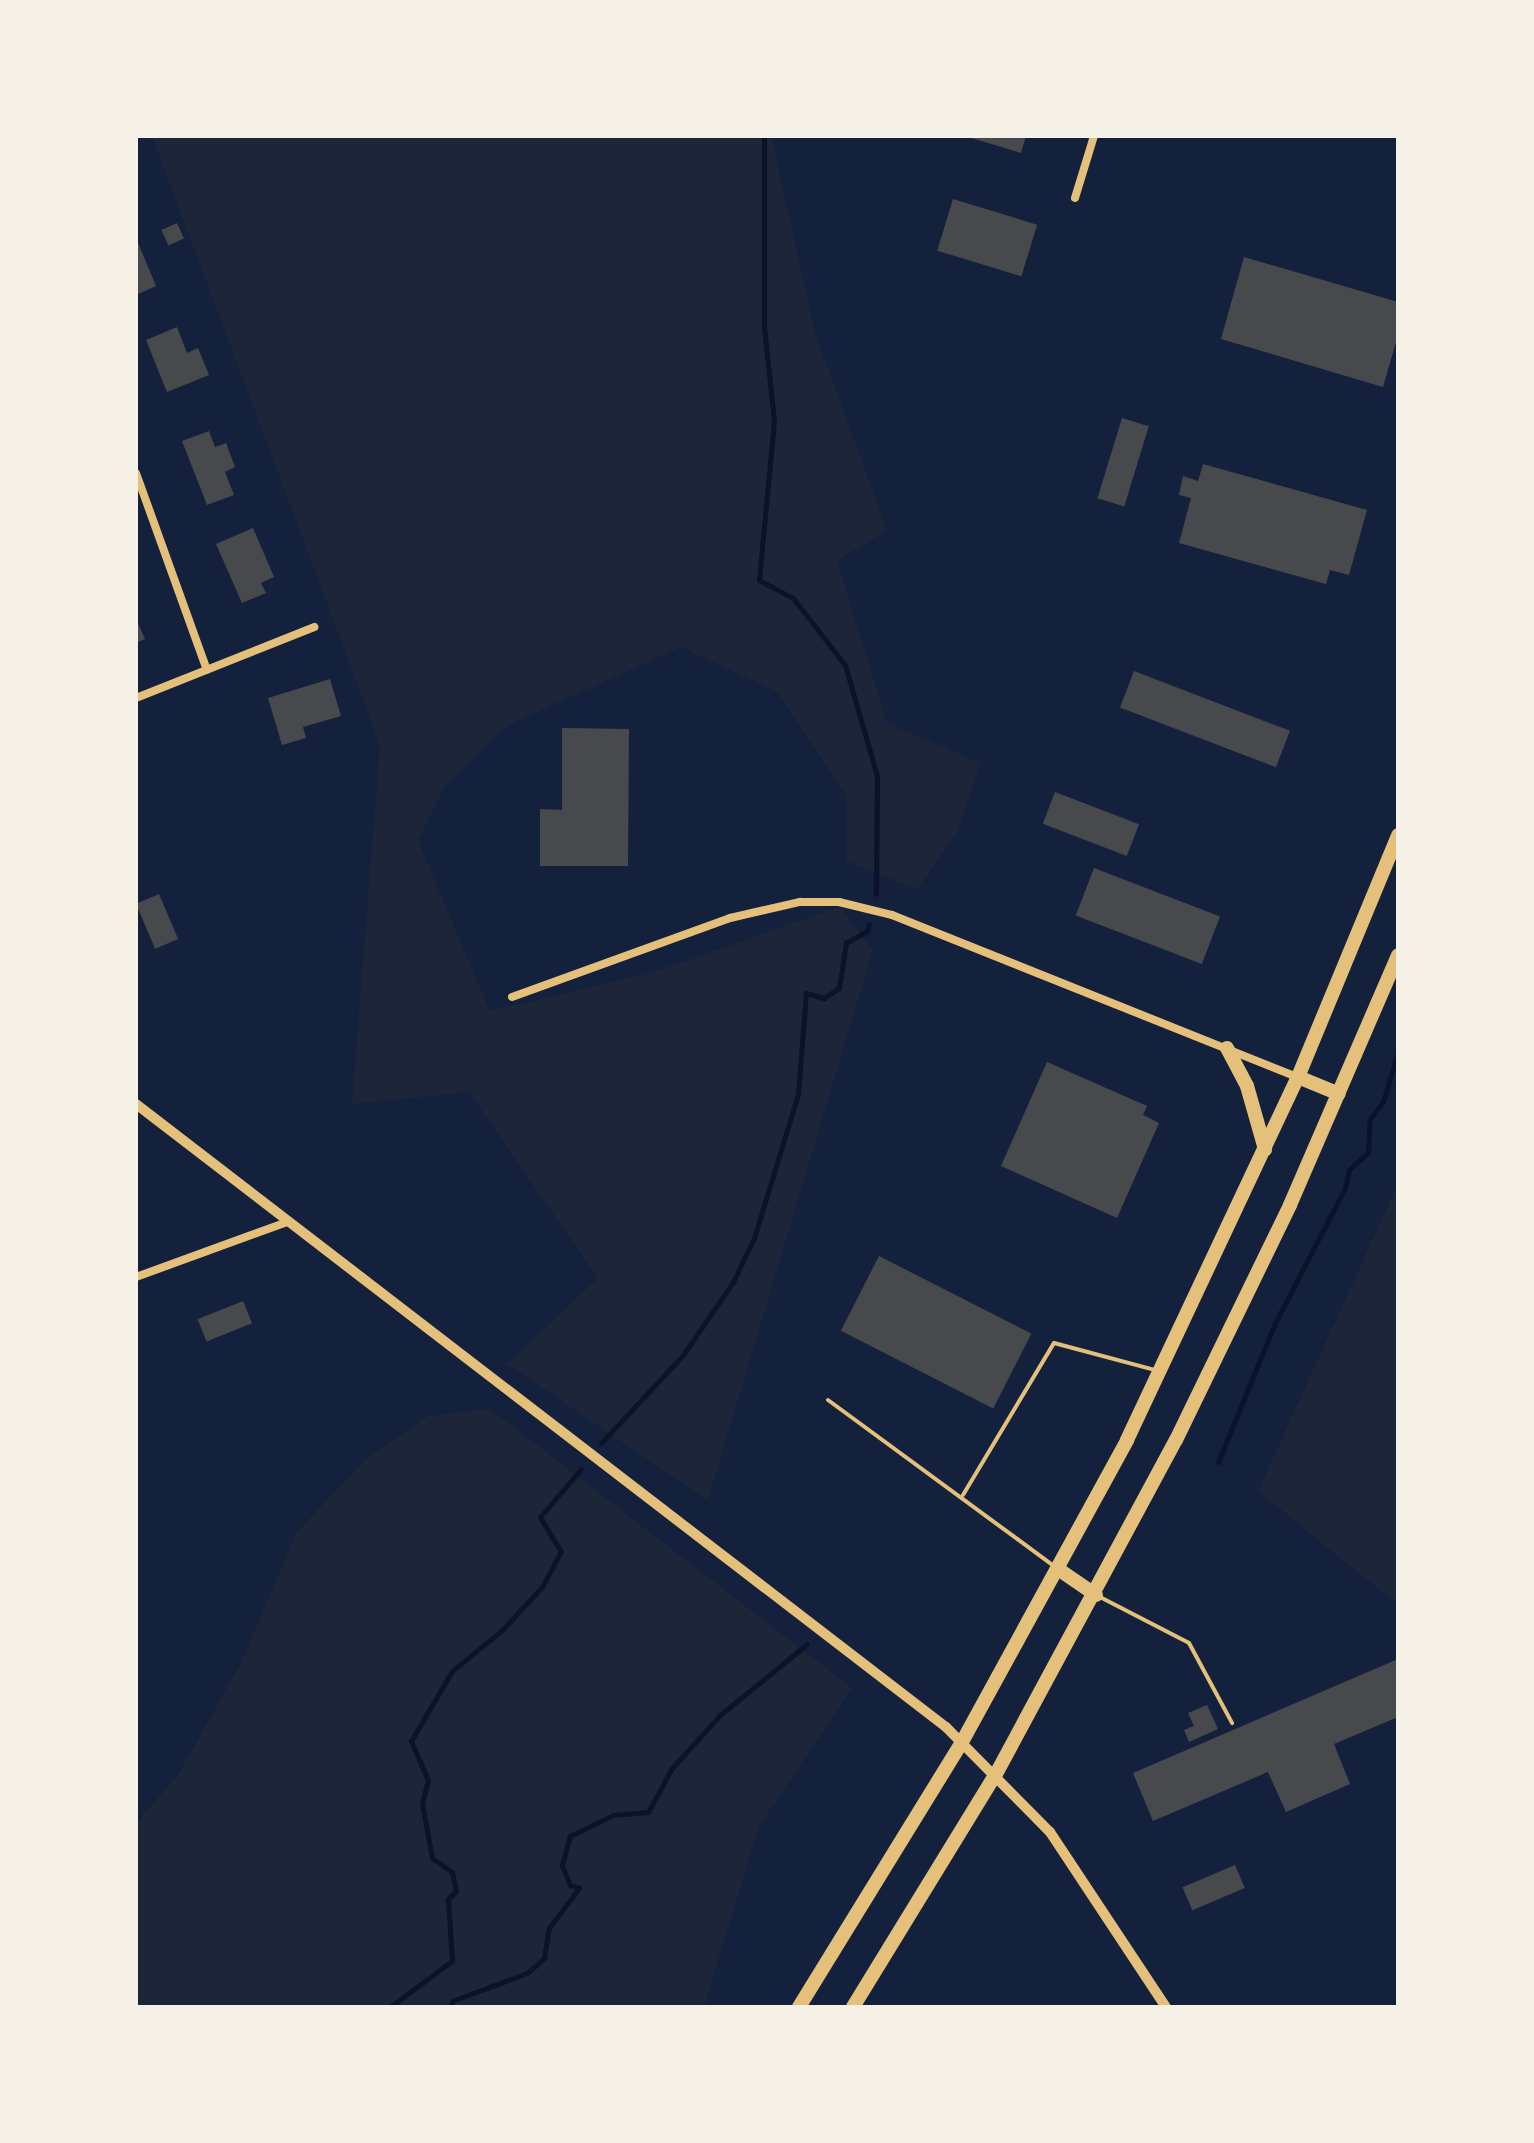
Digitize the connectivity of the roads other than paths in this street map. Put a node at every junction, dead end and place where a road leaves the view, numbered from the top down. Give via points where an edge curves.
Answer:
1 (1094, 136) edge
2 (1075, 198) dead end
3 (136, 473) edge
4 (314, 627) dead end
5 (207, 670) junction
6 (136, 698) edge
7 (1398, 835) edge
8 (1398, 955) edge
9 (512, 997) dead end
10 (1227, 1048) junction
11 (1298, 1077) junction
12 (1339, 1094) junction
13 (136, 1104) edge
14 (1265, 1150) junction
15 (287, 1222) junction
16 (136, 1277) edge
17 (1161, 1371) junction
18 (828, 1400) dead end
19 (963, 1495) junction
20 (1058, 1569) junction
21 (1096, 1595) junction
22 (1232, 1723) dead end
23 (962, 1742) junction
24 (996, 1774) junction
25 (799, 2007) edge
26 (853, 2007) edge
27 (1166, 2007) edge

1 - 2 street
3 - 5 street
4 - 5 street
5 - 6 street
7 - 11 highway
8 - 12 highway
9 - 10 street via 730,918 800,902 839,902 892,915
10 - 11 street
10 - 14 highway via 1247,1086
11 - 12 highway
11 - 14 highway
12 - 21 highway via 1236,1319
13 - 15 street
14 - 17 highway
15 - 16 street
15 - 23 street
17 - 19 lane via 1054,1343
17 - 20 highway
18 - 19 lane
19 - 20 lane
20 - 21 highway
20 - 23 highway
21 - 22 lane via 1189,1643
21 - 24 highway
23 - 24 street
23 - 25 highway
24 - 26 highway
24 - 27 street via 1075,1865

